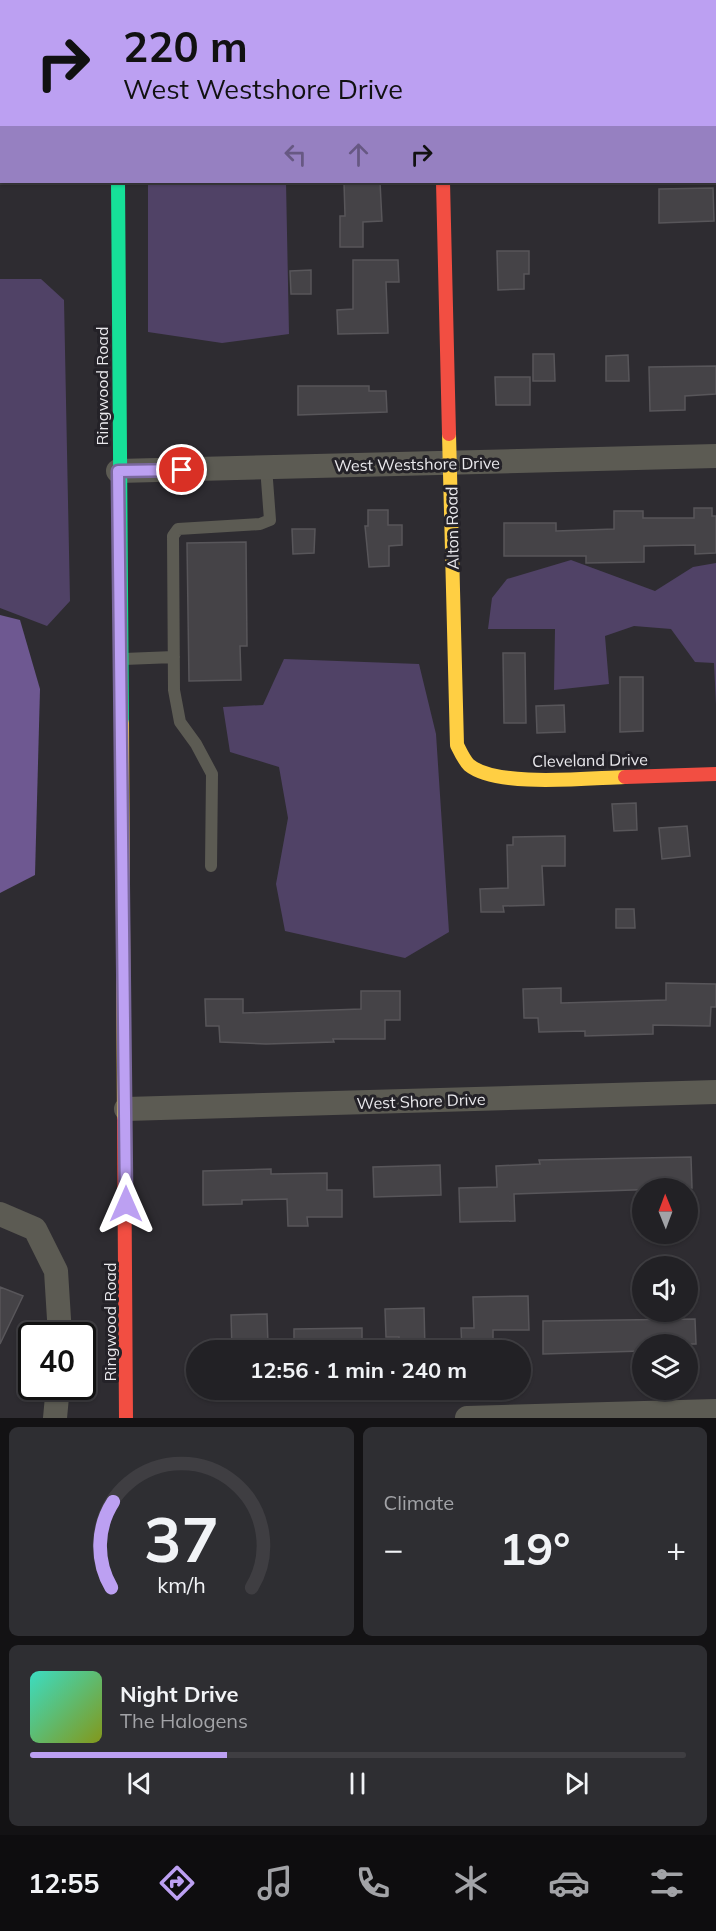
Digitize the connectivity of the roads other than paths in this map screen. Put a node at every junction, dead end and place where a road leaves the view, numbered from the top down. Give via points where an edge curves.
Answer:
1 (118, 183) edge
2 (443, 183) edge
3 (716, 456) edge
4 (450, 464) junction
5 (266, 467) junction
6 (118, 471) junction
7 (174, 657) junction
8 (119, 659) junction
9 (468, 764) joint
10 (716, 774) edge
11 (210, 866) dead end
12 (716, 1092) edge
13 (126, 1109) junction
14 (0, 1214) edge
15 (59, 1322) edge
16 (57, 1400) edge
17 (716, 1411) edge
18 (55, 1418) edge
19 (126, 1418) edge
20 (467, 1418) edge

1 - 6 street, Ringwood Road
2 - 4 street, Alton Road
3 - 4 street, West Westshore Drive
4 - 5 street, West Westshore Drive
4 - 9 street, Alton Road via 457,745
5 - 6 street, West Westshore Drive
5 - 7 lane via 270,520 260,524 178,529 173,536
6 - 8 street, Ringwood Road
7 - 8 lane
7 - 11 lane via 174,690 180,722 212,774
8 - 13 street, Ringwood Road
9 - 10 street, Cleveland Drive via 490,776 538,779
12 - 13 street, West Shore Drive
13 - 19 street, Ringwood Road
14 - 15 street via 35,1229 56,1270
16 - 18 street
17 - 20 street

